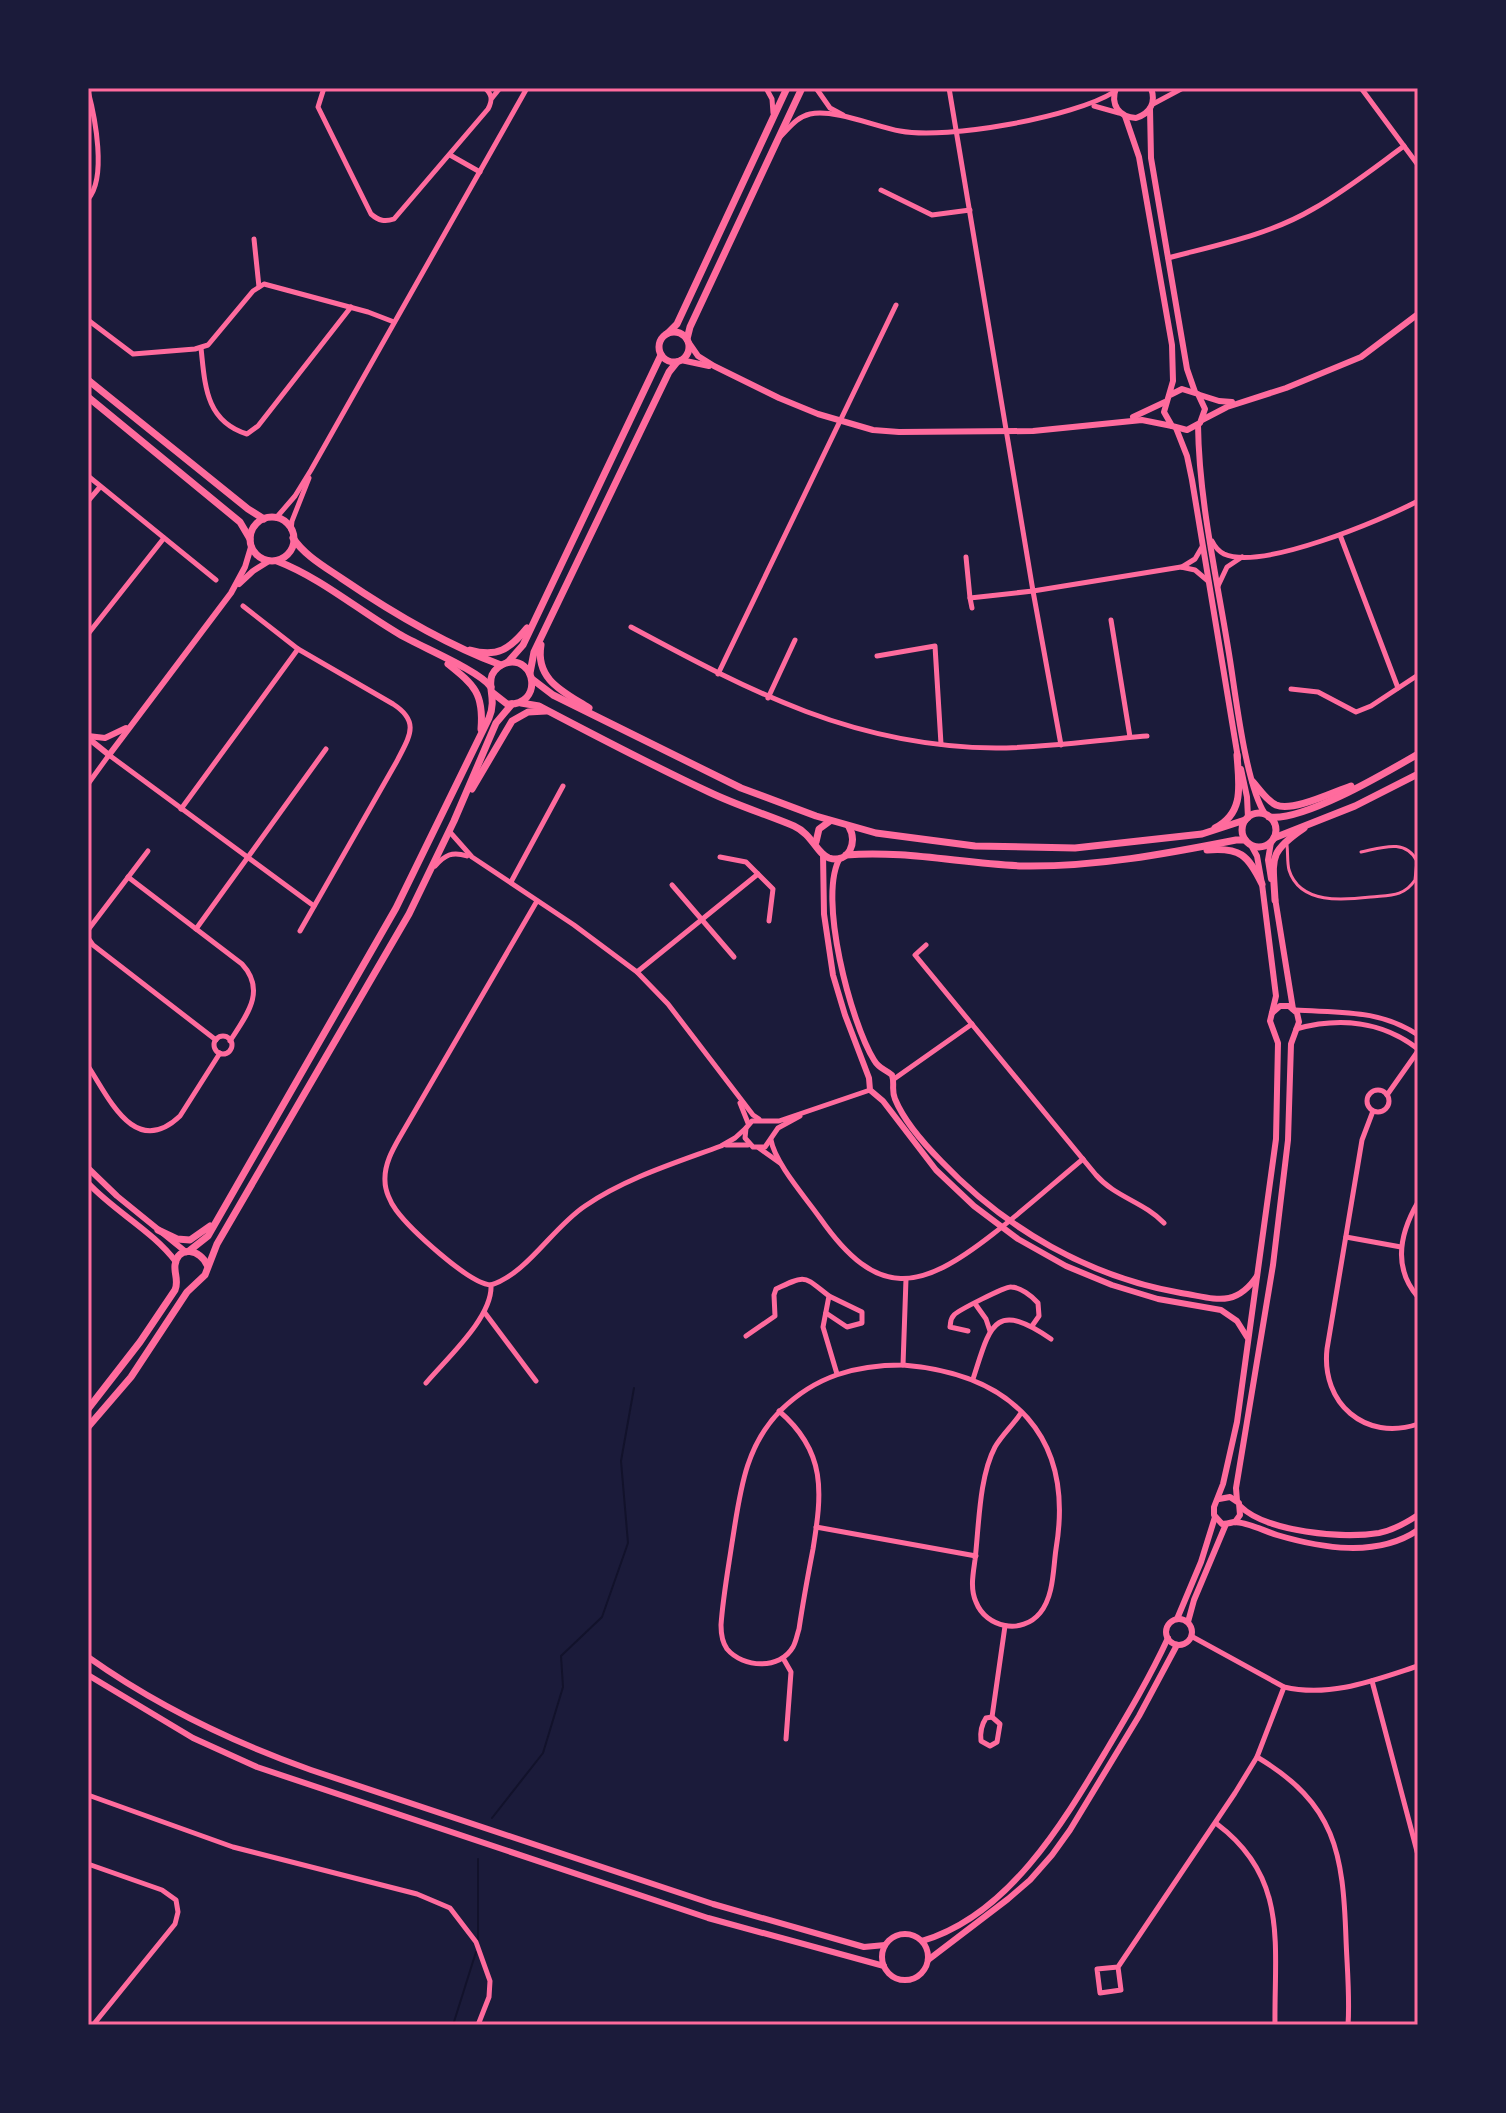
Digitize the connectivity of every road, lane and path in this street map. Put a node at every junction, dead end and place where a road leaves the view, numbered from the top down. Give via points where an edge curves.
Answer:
1 (324, 88) edge
2 (485, 88) edge
3 (500, 88) edge
4 (527, 88) edge
5 (766, 88) edge
6 (787, 88) edge
7 (802, 88) edge
8 (816, 88) edge
9 (949, 88) edge
10 (1151, 88) edge
11 (1164, 88) edge
12 (1182, 88) edge
13 (1361, 88) edge
14 (1115, 90) edge
15 (88, 91) edge
16 (492, 99) junction
17 (1089, 105) junction
18 (1152, 106) junction
19 (1122, 115) junction
20 (855, 120) junction
21 (773, 121) junction
22 (956, 132) junction
23 (780, 136) junction
24 (1404, 146) junction
25 (450, 155) junction
26 (1418, 165) edge
27 (480, 172) junction
28 (881, 190) dead end
29 (88, 199) edge
30 (970, 210) junction
31 (254, 239) dead end
32 (1168, 258) junction
33 (259, 287) junction
34 (896, 305) dead end
35 (351, 307) junction
36 (1418, 314) edge
37 (88, 320) edge
38 (394, 322) junction
39 (668, 333) junction
40 (688, 341) junction
41 (201, 348) junction
42 (661, 355) junction
43 (679, 361) junction
44 (720, 369) junction
45 (88, 380) edge
46 (1197, 393) junction
47 (88, 397) edge
48 (1168, 398) junction
49 (1243, 401) junction
50 (1121, 420) junction
51 (839, 421) junction
52 (1200, 423) junction
53 (1174, 427) junction
54 (1008, 432) junction
55 (317, 460) junction
56 (88, 476) edge
57 (100, 486) junction
58 (88, 501) edge
59 (1418, 501) edge
60 (276, 518) junction
61 (264, 519) junction
62 (292, 534) junction
63 (1340, 535) junction
64 (164, 538) junction
65 (1211, 540) junction
66 (250, 543) junction
67 (1202, 546) junction
68 (966, 557) dead end
69 (1242, 557) junction
70 (273, 561) junction
71 (1181, 567) junction
72 (216, 580) dead end
73 (1208, 581) junction
74 (1218, 586) junction
75 (1033, 591) junction
76 (231, 593) junction
77 (970, 598) junction
78 (243, 606) dead end
79 (972, 608) dead end
80 (536, 617) junction
81 (1111, 620) dead end
82 (631, 627) dead end
83 (88, 634) edge
84 (543, 634) junction
85 (795, 640) dead end
86 (451, 644) junction
87 (298, 649) junction
88 (433, 653) junction
89 (877, 656) dead end
90 (505, 664) junction
91 (718, 674) junction
92 (1418, 675) edge
93 (531, 676) junction
94 (1398, 688) junction
95 (1291, 689) dead end
96 (492, 690) junction
97 (768, 698) junction
98 (516, 703) junction
99 (548, 711) junction
100 (132, 724) junction
101 (481, 734) junction
102 (628, 734) junction
103 (1147, 736) dead end
104 (88, 737) edge
105 (1130, 737) junction
106 (941, 744) junction
107 (1061, 745) junction
108 (326, 749) dead end
109 (1418, 754) edge
110 (109, 755) junction
111 (1237, 755) junction
112 (1418, 774) edge
113 (1376, 778) junction
114 (1253, 782) junction
115 (88, 784) edge
116 (563, 786) dead end
117 (181, 809) junction
118 (1267, 815) junction
119 (1246, 819) junction
120 (454, 821) junction
121 (832, 821) junction
122 (1315, 821) junction
123 (849, 827) junction
124 (449, 831) junction
125 (1202, 834) junction
126 (1272, 840) junction
127 (1286, 840) junction
128 (1248, 842) junction
129 (816, 844) junction
130 (148, 851) dead end
131 (1181, 852) junction
132 (1361, 852) dead end
133 (823, 854) junction
134 (843, 856) junction
135 (472, 857) junction
136 (720, 857) dead end
137 (248, 858) junction
138 (429, 872) junction
139 (758, 874) junction
140 (128, 877) junction
141 (511, 882) junction
142 (1262, 884) junction
143 (672, 885) dead end
144 (1275, 900) junction
145 (537, 901) junction
146 (315, 907) junction
147 (702, 919) junction
148 (769, 921) dead end
149 (196, 929) junction
150 (88, 930) edge
151 (300, 931) dead end
152 (88, 938) edge
153 (926, 945) dead end
154 (734, 957) dead end
155 (637, 972) junction
156 (1294, 1010) junction
157 (1272, 1013) junction
158 (972, 1024) junction
159 (1272, 1029) junction
160 (1296, 1030) junction
161 (1416, 1032) edge
162 (216, 1040) junction
163 (230, 1041) junction
164 (1418, 1050) edge
165 (220, 1053) junction
166 (88, 1066) edge
167 (881, 1069) junction
168 (869, 1078) junction
169 (894, 1079) junction
170 (870, 1090) junction
171 (892, 1090) junction
172 (734, 1091) junction
173 (1387, 1095) junction
174 (879, 1096) junction
175 (1373, 1111) junction
176 (800, 1116) junction
177 (763, 1120) junction
178 (747, 1126) junction
179 (772, 1138) junction
180 (721, 1146) junction
181 (755, 1148) junction
182 (1083, 1159) junction
183 (783, 1165) junction
184 (88, 1168) edge
185 (88, 1183) edge
186 (1418, 1202) edge
187 (1010, 1221) junction
188 (215, 1223) junction
189 (1164, 1223) dead end
190 (1002, 1227) junction
191 (158, 1230) junction
192 (1346, 1237) junction
193 (1401, 1247) junction
194 (187, 1251) junction
195 (176, 1262) junction
196 (207, 1265) junction
197 (1259, 1273) junction
198 (176, 1274) junction
199 (906, 1279) junction
200 (197, 1282) junction
201 (491, 1285) junction
202 (829, 1296) junction
203 (1418, 1297) edge
204 (976, 1305) junction
205 (485, 1313) junction
206 (826, 1313) junction
207 (1032, 1326) junction
208 (968, 1331) dead end
209 (990, 1331) junction
210 (746, 1336) dead end
211 (1247, 1337) junction
212 (1051, 1339) dead end
213 (903, 1365) junction
214 (837, 1374) junction
215 (973, 1379) junction
216 (536, 1381) dead end
217 (426, 1383) dead end
218 (88, 1409) edge
219 (779, 1411) junction
220 (1021, 1413) junction
221 (1418, 1424) edge
222 (88, 1427) edge
223 (1218, 1500) junction
224 (1239, 1504) junction
225 (1418, 1515) edge
226 (1215, 1517) junction
227 (1235, 1522) junction
228 (1226, 1524) junction
229 (816, 1527) junction
230 (1418, 1530) edge
231 (976, 1556) junction
232 (1177, 1619) junction
233 (1188, 1622) junction
234 (1005, 1626) junction
235 (1191, 1636) junction
236 (1168, 1638) junction
237 (1177, 1645) junction
238 (88, 1657) edge
239 (783, 1658) junction
240 (1418, 1666) edge
241 (88, 1675) edge
242 (1372, 1681) junction
243 (1284, 1687) junction
244 (992, 1717) junction
245 (786, 1739) dead end
246 (1257, 1757) junction
247 (88, 1795) edge
248 (1217, 1824) junction
249 (1418, 1855) edge
250 (88, 1864) edge
251 (922, 1941) junction
252 (885, 1945) junction
253 (928, 1960) junction
254 (884, 1966) junction
255 (1118, 1967) junction
256 (93, 2025) edge
257 (478, 2025) edge
258 (1275, 2025) edge
259 (1348, 2025) edge

1 - 25 street via 318,107 377,219 394,219
2 - 16 street
3 - 16 street
4 - 27 street
5 - 21 street
6 - 21 main road
7 - 23 main road
8 - 20 street via 830,108
9 - 22 street
10 - 18 street
11 - 12 street
12 - 18 street
13 - 24 street
14 - 17 street
14 - 19 street via 1114,103
15 - 29 street via 99,167
16 - 25 street
17 - 19 street
17 - 22 street
18 - 19 street via 1136,118
18 - 32 street via 1151,158
19 - 48 street via 1139,157 1172,345
20 - 22 street via 902,131
20 - 23 street via 813,113
21 - 39 main road via 677,324
22 - 30 street
23 - 40 main road
24 - 26 street
24 - 32 street via 1333,197 1287,222
25 - 27 street
27 - 38 street
28 - 30 street via 932,215
30 - 54 street
31 - 33 street
32 - 46 street via 1187,369
33 - 35 street via 270,284
33 - 41 street
34 - 51 street
35 - 38 street
35 - 41 street via 247,434 213,409
36 - 49 street via 1361,357
37 - 41 street via 133,354
38 - 55 street
39 - 40 main road via 681,333
39 - 42 main road via 659,345
40 - 43 main road via 688,353
40 - 44 street via 698,356
42 - 43 main road
42 - 80 main road
43 - 44 street
43 - 84 main road via 669,372
44 - 51 street
45 - 61 main road
46 - 48 street via 1182,389
46 - 49 street via 1219,401
46 - 52 street via 1205,409
47 - 66 main road via 240,522
48 - 50 street via 1144,414
48 - 53 street via 1166,418
49 - 52 street
50 - 53 street
50 - 54 street
51 - 54 street via 896,432
51 - 91 street
52 - 53 street via 1187,430
52 - 65 street via 1201,479
53 - 67 street via 1187,456
54 - 75 street
55 - 60 street
55 - 62 street
56 - 57 street
57 - 58 street
57 - 64 street
59 - 63 street
60 - 61 main road
60 - 62 main road
61 - 66 main road via 254,527
62 - 70 main road via 287,555
62 - 86 main road via 317,561 364,594
63 - 69 street
63 - 94 street
64 - 72 street
64 - 83 street
65 - 69 street via 1222,553
65 - 74 street
66 - 70 main road via 258,557
66 - 76 street
67 - 71 street via 1195,559
67 - 73 street
68 - 77 street
69 - 74 street via 1227,567
70 - 76 street via 253,571
70 - 88 main road via 307,573
71 - 73 street
71 - 75 street
73 - 111 street
74 - 114 street
75 - 77 street
75 - 107 street
76 - 100 street
77 - 79 street
78 - 87 street
80 - 86 main road via 513,646 498,653
80 - 90 main road via 523,645
81 - 105 street
82 - 91 street
84 - 93 main road
84 - 102 main road via 540,664 546,677
85 - 97 street
86 - 90 main road
87 - 117 street
87 - 146 street via 393,704 411,721 397,761
88 - 96 main road via 480,676
88 - 101 main road via 477,690
89 - 106 street via 935,646
90 - 93 main road via 521,664
90 - 96 main road via 493,674
91 - 97 street
92 - 94 street
93 - 98 main road via 530,693
93 - 102 main road via 544,690
94 - 95 street via 1356,712 1323,694
96 - 98 main road via 501,701
96 - 101 main road via 493,708
97 - 106 street via 858,729
98 - 99 main road
98 - 120 main road via 496,723
99 - 120 main road via 528,712 512,721
99 - 129 main road via 710,793 796,827
100 - 104 street via 105,738
100 - 110 street
101 - 188 main road via 396,908
102 - 121 main road via 741,788
103 - 105 street
104 - 110 street
105 - 107 street
106 - 107 street
108 - 137 street
109 - 113 main road
110 - 115 street
110 - 117 street
111 - 119 street via 1247,797
111 - 125 main road via 1236,809 1227,821
112 - 122 main road
113 - 114 main road via 1289,807 1270,802
113 - 118 main road via 1314,807 1280,818
114 - 118 street via 1255,797
116 - 141 street
117 - 137 street
118 - 119 main road via 1256,813
118 - 126 main road via 1276,826
119 - 125 main road
119 - 128 main road via 1242,830
120 - 124 main road
121 - 123 main road
121 - 129 main road via 819,829
122 - 126 main road
122 - 127 main road
123 - 125 main road via 916,840 1025,849
123 - 134 main road via 853,841
124 - 135 street
124 - 138 main road
126 - 128 main road via 1259,847
126 - 144 street via 1268,860
127 - 132 street via 1289,871 1320,898 1399,894 1415,880 1417,861 1403,847
127 - 144 main road via 1273,861
128 - 131 main road
128 - 142 street via 1257,856
129 - 133 main road
130 - 140 street
131 - 134 main road via 1050,866
131 - 142 main road via 1231,849 1252,863
133 - 134 main road
133 - 168 street via 833,975
134 - 167 street via 834,872 833,894 842,972 863,1036
135 - 138 street via 448,854
135 - 141 street
136 - 139 street via 746,862
137 - 146 street
137 - 149 street
138 - 196 main road
139 - 147 street
139 - 148 street via 773,889
140 - 149 street
140 - 150 street
141 - 145 street
142 - 157 street via 1276,996
143 - 147 street
144 - 156 street
145 - 155 street
145 - 201 street via 385,1170 386,1189 396,1210 468,1277
146 - 151 street
147 - 154 street
147 - 155 street
149 - 163 street via 242,964 253,983 251,1006
152 - 162 street
153 - 158 street via 915,955
155 - 172 street
156 - 157 street via 1280,1006
156 - 160 street via 1299,1019
156 - 161 street via 1362,1012
157 - 159 street
158 - 169 street
158 - 182 street
159 - 160 street via 1283,1035
159 - 197 street via 1278,1052 1276,1139
160 - 164 street via 1320,1023 1358,1023 1393,1033
160 - 224 street via 1273,1265 1236,1488
162 - 163 street via 223,1036
162 - 165 street
163 - 165 street via 228,1051
164 - 173 street
165 - 166 street via 180,1116 154,1132 125,1121
167 - 168 street
167 - 169 street
168 - 170 street
169 - 171 street
170 - 174 street
170 - 176 street
171 - 174 street
171 - 187 street via 931,1150
172 - 177 street
172 - 178 street
173 - 175 street via 1386,1109
173 - 175 street via 1379,1090 1369,1094 1366,1104
174 - 190 street via 936,1170
175 - 192 street via 1362,1136
176 - 177 street
176 - 179 street via 782,1125
177 - 178 street
177 - 179 street via 771,1127
178 - 180 street
178 - 181 street via 745,1138
179 - 181 street via 765,1147
179 - 183 street
180 - 181 street
180 - 201 street via 595,1199 563,1222 511,1277
181 - 183 street
182 - 187 street
182 - 189 street via 1102,1182
183 - 199 street via 848,1252 877,1272
184 - 191 street
185 - 195 street
186 - 193 street via 1406,1222
187 - 190 street
187 - 197 street via 1070,1257 1160,1289 1226,1300 1244,1293
188 - 191 main road via 190,1240
188 - 194 main road via 203,1242
190 - 199 street via 950,1266
190 - 211 street via 1090,1277 1158,1299 1221,1310
191 - 194 street
192 - 193 street
192 - 221 street via 1327,1349 1330,1383 1362,1423 1389,1429
193 - 203 street via 1405,1276
194 - 195 main road
194 - 196 main road via 202,1255
195 - 198 main road
196 - 200 main road
197 - 211 street
198 - 200 main road via 183,1281
198 - 218 main road via 175,1290
199 - 213 street
200 - 222 main road
201 - 205 street
202 - 206 street
202 - 206 street via 862,1312 862,1323 847,1327
202 - 210 street via 800,1277 776,1289 775,1316
204 - 207 street via 1008,1286 1017,1288 1038,1303 1039,1316
204 - 208 street via 951,1318 950,1327
204 - 209 street
205 - 216 street
205 - 217 street
206 - 214 street via 823,1327
207 - 209 street via 1008,1320
207 - 212 street
209 - 215 street
211 - 223 street via 1237,1422
213 - 214 street
213 - 215 street
214 - 219 street via 796,1395
215 - 220 street via 1015,1403
219 - 229 street via 816,1461
219 - 239 street via 758,1439 742,1478 721,1625 727,1649 739,1657 760,1664
220 - 231 street via 988,1465
220 - 234 street via 1052,1458 1061,1512 1046,1603 1027,1623
223 - 224 street via 1225,1497
223 - 226 street
224 - 225 street via 1273,1523 1339,1534 1380,1533
224 - 227 street
226 - 228 street
226 - 232 street
227 - 228 street
227 - 230 street via 1338,1547 1382,1546
228 - 233 street
229 - 231 street
229 - 239 street via 796,1639
231 - 234 street via 976,1603 993,1622
232 - 233 street
232 - 236 street via 1168,1625
233 - 235 street
234 - 244 street
235 - 237 street
235 - 243 street
236 - 237 street
236 - 251 street via 1106,1751 1041,1851 979,1910
237 - 253 street via 1052,1855 1008,1899
238 - 252 street via 199,1724 299,1766 713,1904 864,1947
239 - 245 street via 791,1672
240 - 242 street
241 - 254 street via 193,1738 282,1776 708,1918
242 - 243 street via 1323,1691
242 - 249 street
243 - 246 street
244 - 244 street via 983,1722 980,1736 990,1746 997,1742 1000,1724
246 - 248 street
246 - 259 street via 1299,1788 1336,1847 1343,1877
247 - 257 street via 233,1847 417,1894 450,1908 476,1942 490,1981
248 - 255 street
248 - 258 street via 1249,1855 1269,1892
250 - 256 street via 162,1890 176,1900 178,1912 175,1924
251 - 252 street via 903,1934
251 - 253 street
252 - 254 street
253 - 254 street via 921,1973 909,1979 893,1976
255 - 255 street via 1097,1969 1100,1993 1121,1990

